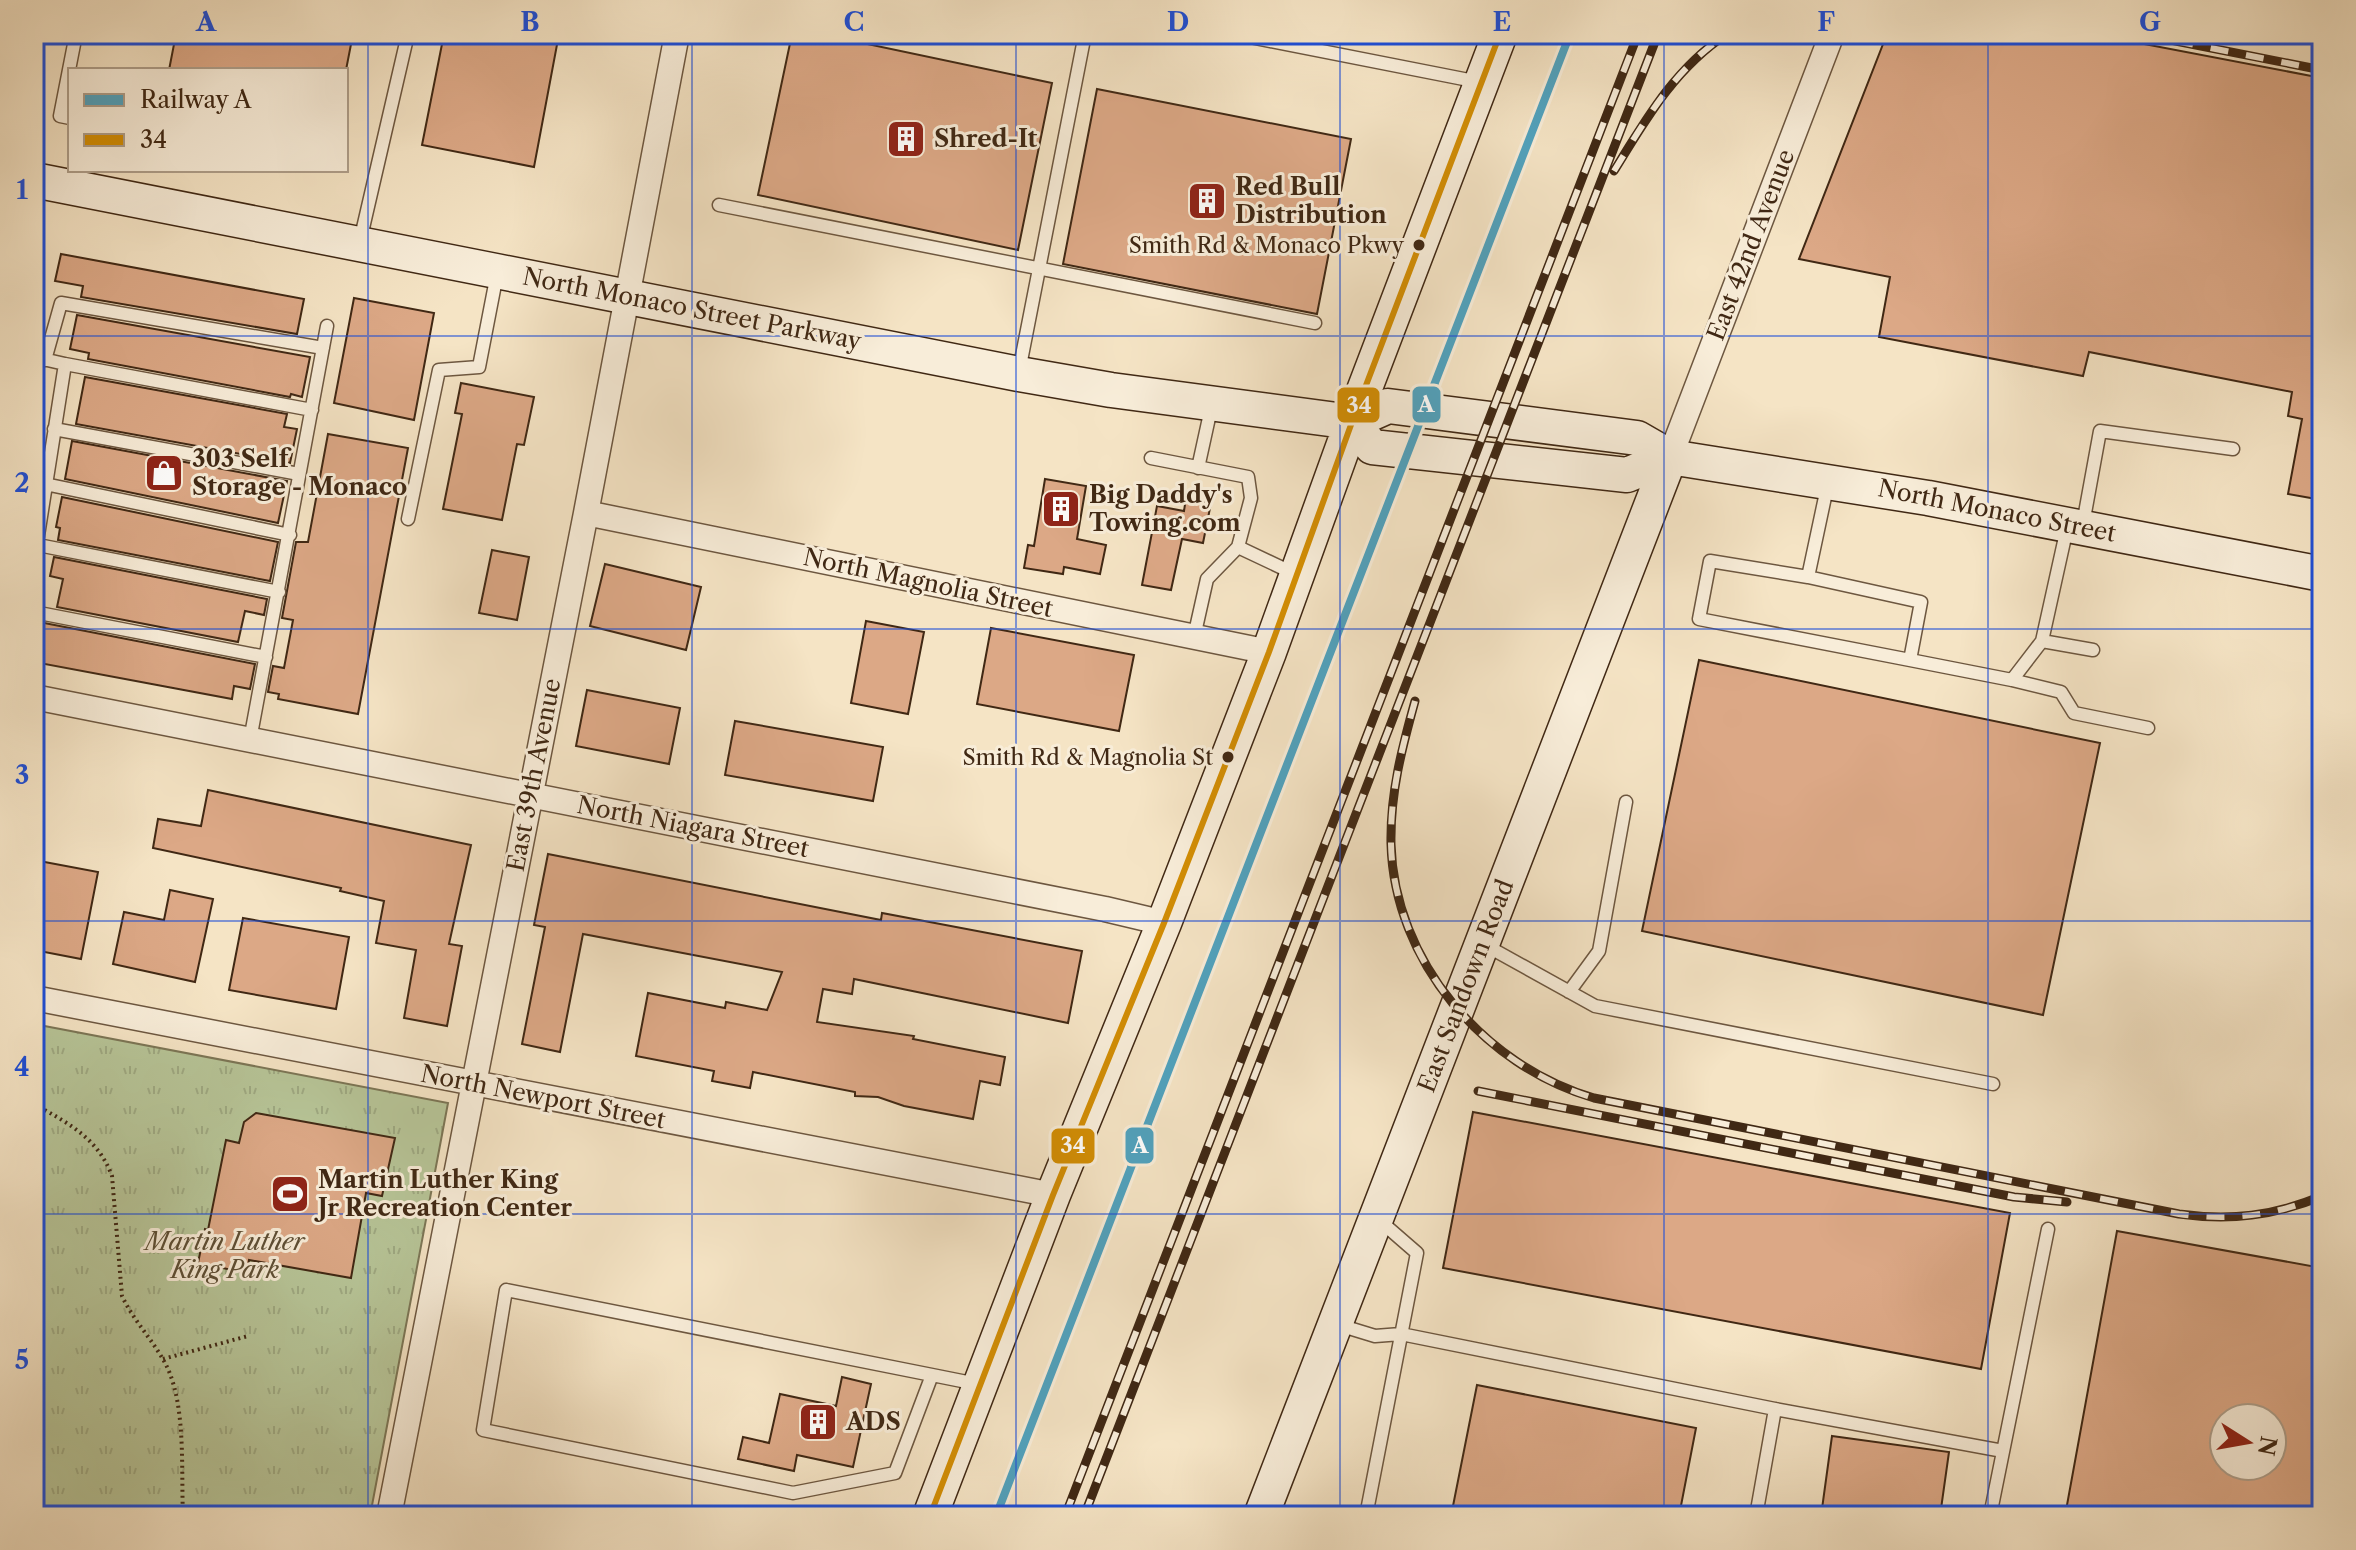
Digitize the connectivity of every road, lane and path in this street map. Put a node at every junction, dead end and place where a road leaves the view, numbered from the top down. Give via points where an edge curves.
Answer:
1 (38, 34) edge
2 (76, 34) edge
3 (408, 34) edge
4 (677, 34) edge
5 (1085, 34) edge
6 (1235, 34) edge
7 (1500, 34) edge
8 (1832, 34) edge
9 (2312, 34) edge
10 (2322, 36) edge
11 (34, 60) edge
12 (69, 68) edge
13 (68, 75) edge
14 (1482, 83) junction
15 (68, 118) edge
16 (34, 180) edge
17 (719, 205) dead end
18 (360, 244) junction
19 (1039, 269) junction
20 (497, 271) junction
21 (627, 296) junction
22 (1315, 323) dead end
23 (327, 326) dead end
24 (323, 348) junction
25 (40, 358) edge
26 (65, 364) junction
27 (1019, 374) junction
28 (1212, 404) junction
29 (312, 410) junction
30 (1352, 422) junction
31 (54, 429) junction
32 (2233, 449) dead end
33 (1670, 457) junction
34 (1151, 458) dead end
35 (1198, 468) junction
36 (299, 474) junction
37 (1828, 480) junction
38 (45, 484) junction
39 (586, 513) junction
40 (408, 519) dead end
41 (2075, 526) junction
42 (290, 535) junction
43 (38, 545) junction
44 (1238, 547) junction
45 (34, 561) edge
46 (1297, 574) junction
47 (2322, 574) edge
48 (1808, 577) junction
49 (279, 592) junction
50 (34, 612) edge
51 (1194, 637) junction
52 (2042, 641) junction
53 (2093, 650) dead end
54 (1269, 652) junction
55 (266, 657) junction
56 (1910, 660) junction
57 (2012, 680) junction
58 (34, 697) edge
59 (2148, 728) dead end
60 (250, 740) junction
61 (530, 795) junction
62 (1626, 802) dead end
63 (1164, 923) junction
64 (1482, 943) junction
65 (1569, 992) junction
66 (34, 998) edge
67 (473, 1084) junction
68 (1993, 1084) dead end
69 (34, 1104) edge
70 (1053, 1195) junction
71 (1376, 1218) junction
72 (2048, 1229) dead end
73 (1335, 1324) junction
74 (1401, 1334) junction
75 (248, 1336) dead end
76 (163, 1359) junction
77 (932, 1375) junction
78 (980, 1384) junction
79 (1775, 1409) junction
80 (2003, 1451) junction
81 (183, 1516) edge
82 (389, 1516) edge
83 (930, 1516) edge
84 (1261, 1516) edge
85 (1366, 1516) edge
86 (1756, 1516) edge
87 (1990, 1516) edge

1 - 11 path
2 - 12 lane
3 - 18 lane
4 - 21 street, East 39th Avenue
5 - 19 lane
6 - 14 lane
7 - 14 street
8 - 33 street, East 42nd Avenue
9 - 10 lane
13 - 15 lane via 60,116
14 - 30 street
16 - 18 street, North Monaco Street Parkway
17 - 19 lane
18 - 20 street, North Monaco Street Parkway
19 - 22 lane
19 - 27 lane
20 - 21 street, North Monaco Street Parkway
20 - 40 lane via 479,367 439,370
21 - 27 street, North Monaco Street Parkway
21 - 39 street, East 39th Avenue
23 - 24 lane
24 - 25 lane via 61,303
24 - 29 lane
25 - 26 lane
26 - 29 lane
26 - 31 lane
27 - 28 street, North Monaco Street Parkway
28 - 30 street, North Monaco Street Parkway
28 - 35 lane
29 - 36 lane
30 - 33 street, North Monaco Street via 1388,406 1637,438
30 - 46 street
31 - 36 lane
31 - 38 lane
32 - 41 lane via 2100,431
33 - 37 street, North Monaco Street
33 - 64 street, East Sandown Road
34 - 35 lane
35 - 44 lane via 1248,477 1251,498
36 - 42 lane
37 - 41 street, North Monaco Street
37 - 48 lane
38 - 42 lane
38 - 43 lane
39 - 51 street, North Magnolia Street
39 - 61 street, East 39th Avenue
41 - 47 street, North Monaco Street
41 - 52 lane
42 - 49 lane
43 - 45 lane
43 - 49 lane
44 - 46 lane
44 - 51 lane via 1207,579
46 - 54 street
48 - 56 lane via 1921,602
48 - 56 lane via 1710,561 1699,619
49 - 55 lane
50 - 55 lane
51 - 54 street, North Magnolia Street
52 - 53 lane
52 - 57 lane
54 - 63 street
55 - 60 lane
56 - 57 lane
57 - 59 lane via 2061,692 2074,713
58 - 60 street, North Niagara Street
60 - 61 street, North Niagara Street
61 - 63 street, North Niagara Street
61 - 67 street, East 39th Avenue
62 - 65 lane via 1599,951
63 - 70 street
64 - 65 lane
64 - 71 street, East Sandown Road
65 - 68 lane via 1595,1006
66 - 67 street, North Newport Street
67 - 70 street, North Newport Street
67 - 82 street, East 39th Avenue
69 - 76 path via 82,1133 106,1160 115,1199 122,1296
70 - 78 street
71 - 73 street, East Sandown Road
71 - 74 lane via 1417,1253
72 - 80 lane
73 - 74 lane via 1375,1336
73 - 84 street, East Sandown Road
74 - 79 lane
74 - 85 lane
75 - 76 path
76 - 81 path via 178,1401
77 - 77 lane via 506,1290 483,1430 793,1493 895,1473
77 - 78 lane
78 - 83 street
79 - 80 lane
79 - 86 lane
80 - 87 lane

